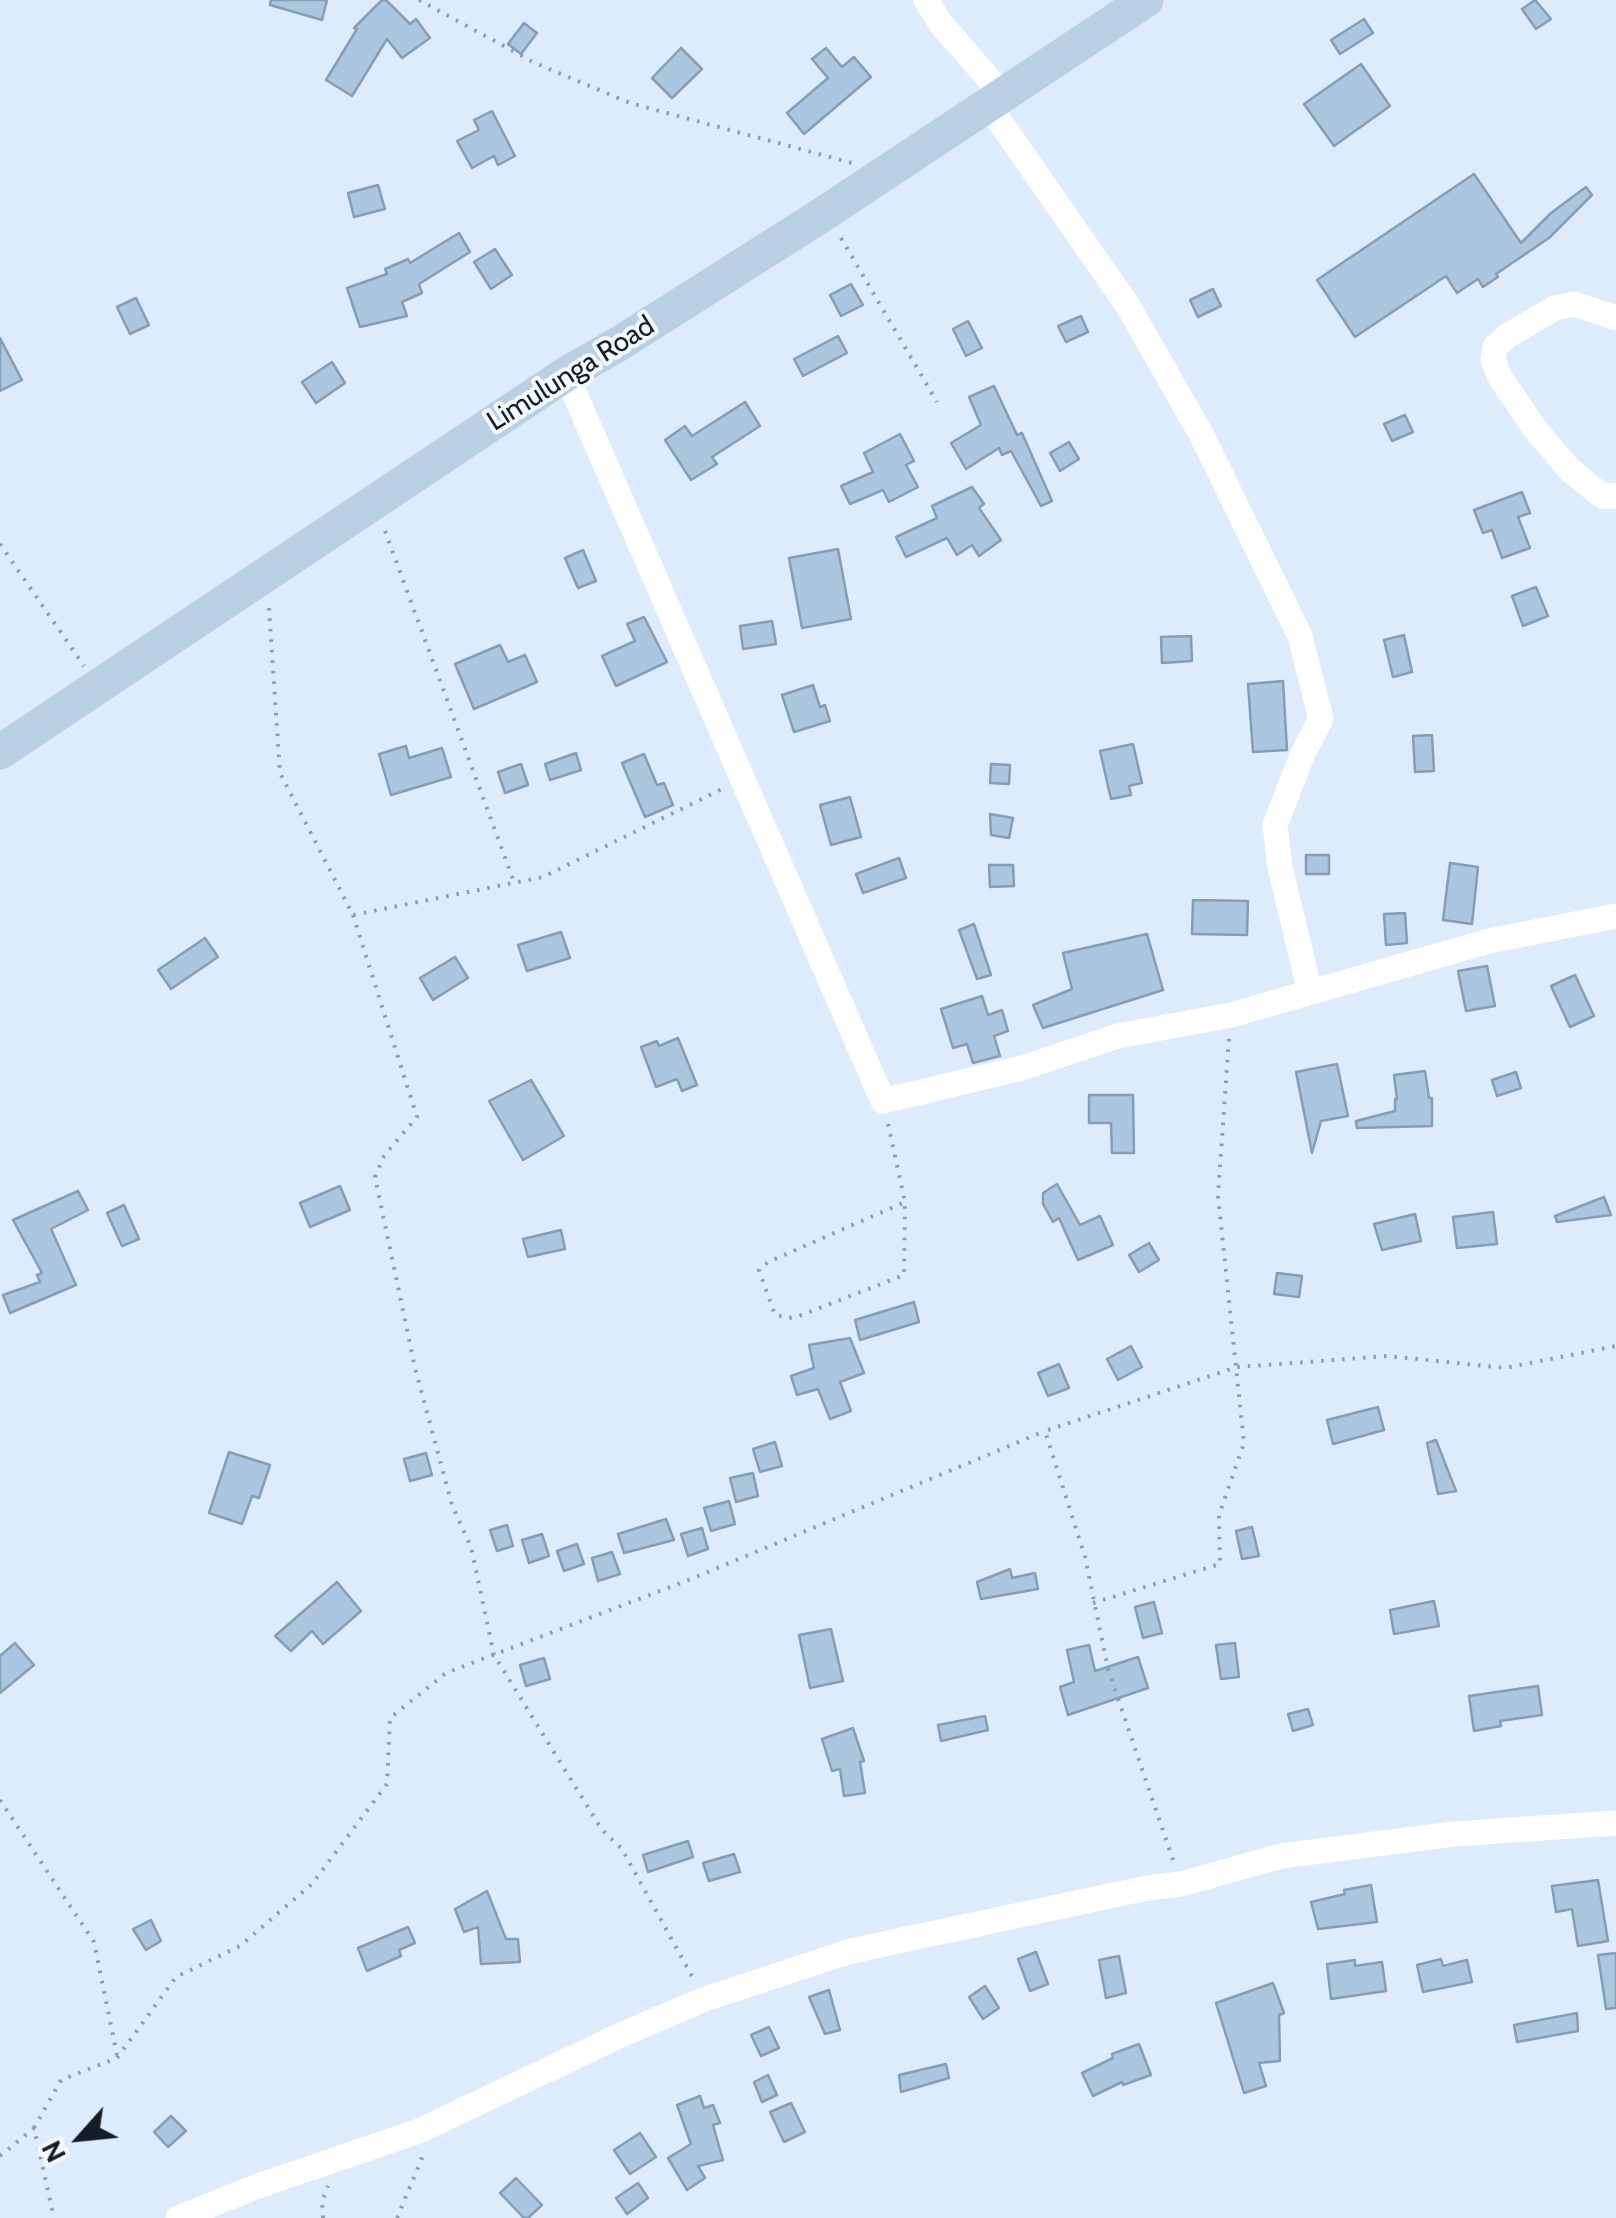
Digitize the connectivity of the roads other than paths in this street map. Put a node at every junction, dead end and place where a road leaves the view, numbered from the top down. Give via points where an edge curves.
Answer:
1 (926, 0) edge
2 (1146, 0) edge
3 (996, 100) junction
4 (1616, 318) edge
5 (566, 374) junction
6 (1616, 496) edge
7 (0, 752) edge
8 (1616, 916) edge
9 (1310, 992) junction
10 (1616, 1823) edge
11 (178, 2218) edge

1 - 3 street
2 - 3 main road, Limulunga Road
3 - 5 main road, Limulunga Road
3 - 9 street via 1128,306 1300,636 1321,719 1275,826
4 - 6 street via 1574,304 1555,308 1507,336 1493,360 1534,429 1570,470 1602,496
5 - 7 main road, Limulunga Road
5 - 9 street via 883,1101
8 - 9 street via 1488,941
10 - 11 street via 1282,1856 1181,1884 851,1951 705,1999 438,2122

